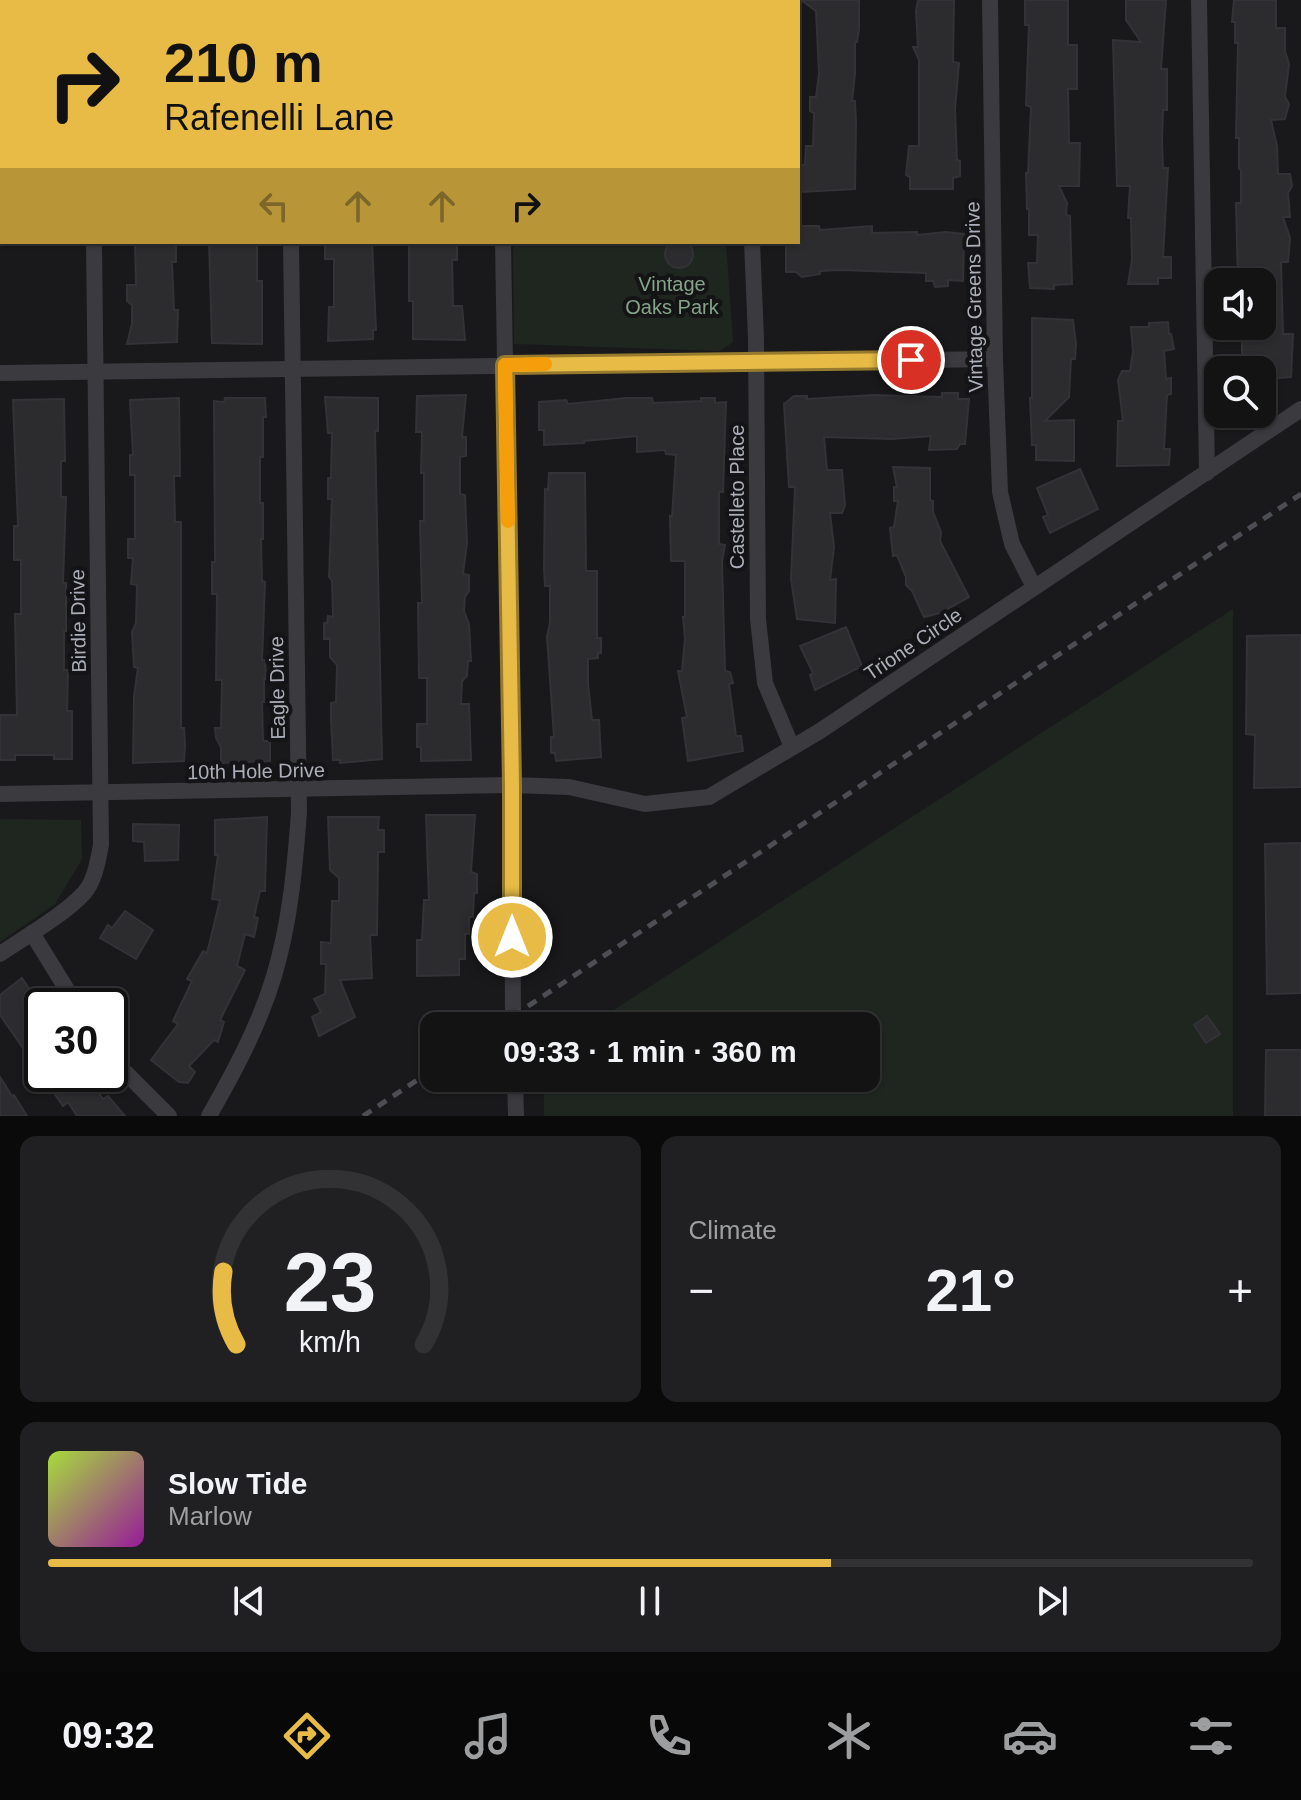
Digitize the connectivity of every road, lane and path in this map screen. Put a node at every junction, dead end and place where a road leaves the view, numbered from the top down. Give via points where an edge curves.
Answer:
1 (990, 0) edge
2 (1199, 0) edge
3 (94, 244) edge
4 (291, 244) edge
5 (503, 244) edge
6 (752, 244) edge
7 (995, 359) junction
8 (756, 362) junction
9 (505, 365) junction
10 (293, 368) junction
11 (96, 371) junction
12 (0, 373) edge
13 (1301, 409) edge
14 (1207, 473) junction
15 (1034, 587) junction
16 (792, 747) junction
17 (512, 785) junction
18 (299, 791) junction
19 (100, 792) junction
20 (0, 794) edge
21 (32, 933) junction
22 (0, 954) edge
23 (66, 988) edge
24 (513, 1012) edge
25 (128, 1075) edge
26 (515, 1092) edge
27 (169, 1116) edge
28 (209, 1116) edge
29 (516, 1116) edge

1 - 7 street, Vintage Greens Drive
2 - 14 street
3 - 11 street, Birdie Drive
4 - 10 street, Eagle Drive
5 - 9 street
6 - 8 street, Castelleto Place
7 - 8 street
7 - 15 street, Vintage Greens Drive via 1000,492 1012,544
8 - 9 street
8 - 16 street, Castelleto Place via 758,619 765,683
9 - 10 street
9 - 17 street
10 - 11 street
10 - 18 street, Eagle Drive
11 - 12 street
11 - 19 street, Birdie Drive
13 - 14 street, Trione Circle
14 - 15 street, Trione Circle
15 - 16 street, Trione Circle
16 - 17 street, Trione Circle via 709,797 645,804 569,787
17 - 18 street, 10th Hole Drive
17 - 24 street
18 - 19 street, 10th Hole Drive
18 - 28 street, Eagle Drive via 294,882 274,976 240,1062
19 - 20 street, 10th Hole Drive
19 - 21 street, Birdie Drive via 101,845 86,891
21 - 22 street, Birdie Drive
21 - 23 street
25 - 27 street
26 - 29 street

